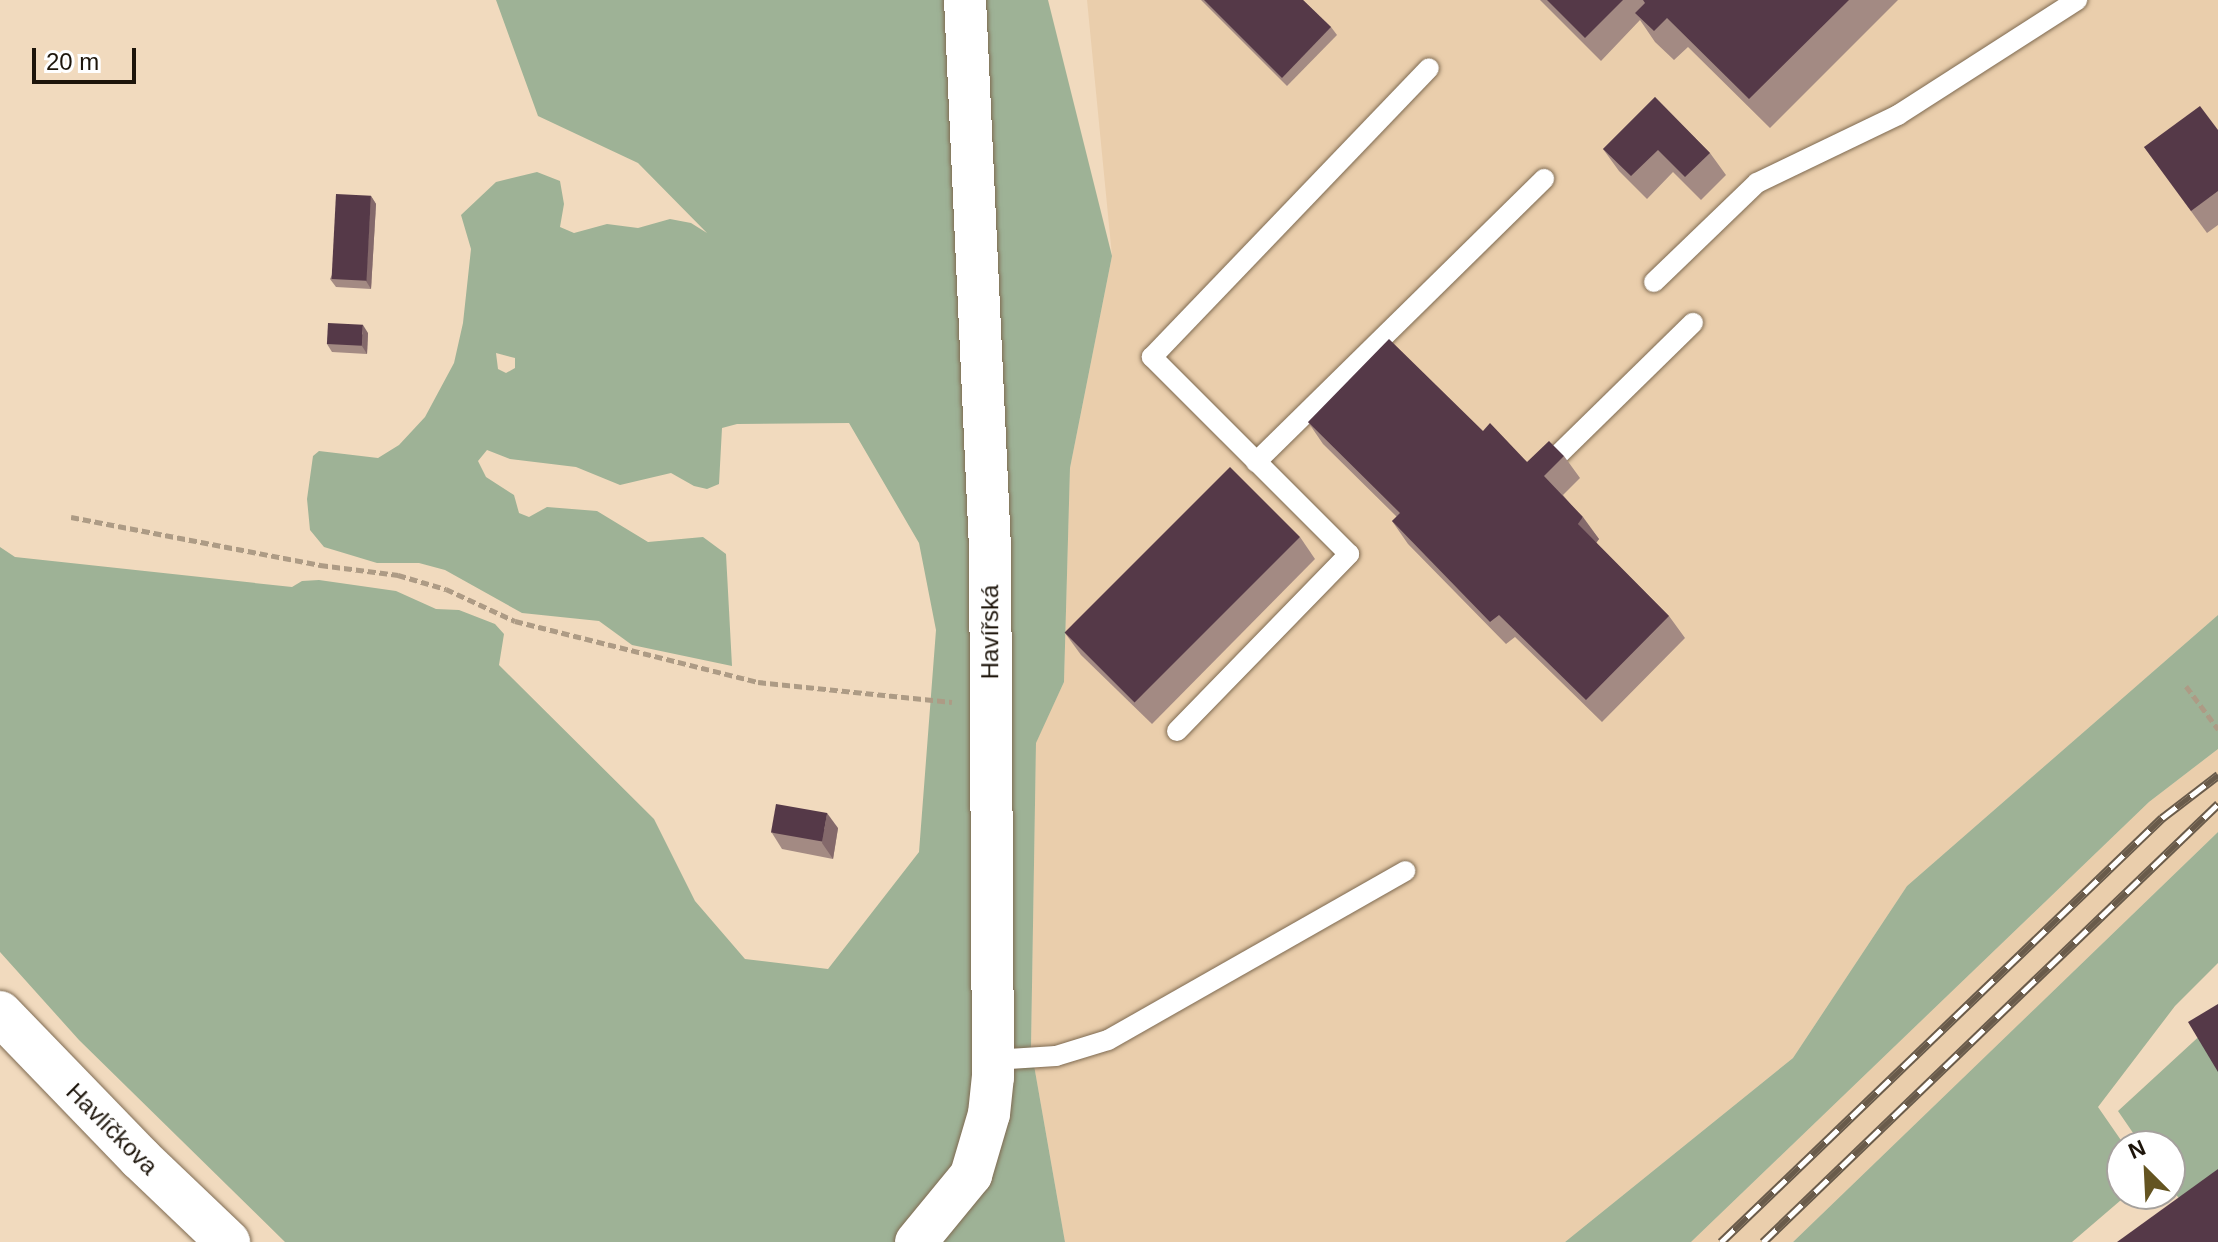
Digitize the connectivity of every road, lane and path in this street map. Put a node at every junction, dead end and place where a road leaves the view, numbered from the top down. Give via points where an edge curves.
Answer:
1 (965, 0) edge
2 (2077, 0) edge
3 (1429, 68) dead end
4 (1544, 179) dead end
5 (1654, 282) dead end
6 (1693, 323) dead end
7 (1558, 455) edge
8 (1256, 462) junction
9 (71, 517) dead end
10 (2186, 686) dead end
11 (989, 705) junction
12 (2218, 729) edge
13 (1177, 731) dead end
14 (1405, 871) dead end
15 (0, 1013) edge
16 (993, 1060) junction
17 (228, 1242) edge
18 (916, 1242) edge

1 - 11 street, Havířská via 988,486
2 - 5 lane via 1898,115 1757,183
3 - 8 lane via 1152,357
4 - 8 lane
6 - 7 lane
8 - 13 lane via 1349,554
9 - 11 path via 398,575 446,589 515,621 758,682
10 - 12 path
11 - 16 street, Havířská
14 - 16 lane via 1108,1040 1056,1056
15 - 17 main road, Havlíčkova
16 - 18 street, Havířská via 989,1114 971,1175

